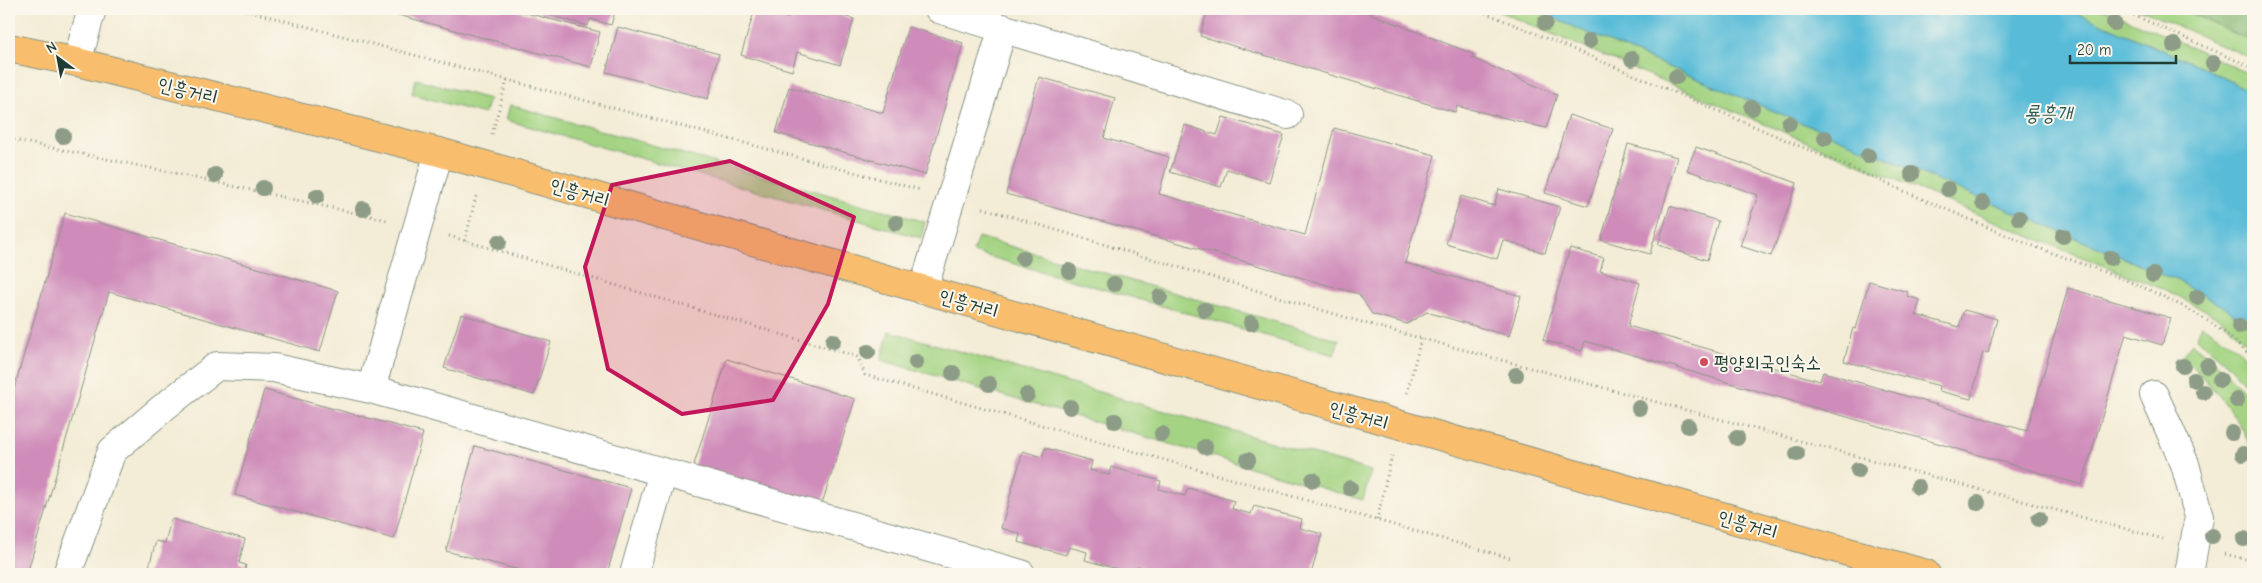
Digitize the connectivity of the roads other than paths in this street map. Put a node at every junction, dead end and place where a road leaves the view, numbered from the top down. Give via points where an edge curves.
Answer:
1 (92, 9) edge
2 (939, 9) edge
3 (1004, 28) junction
4 (9, 48) edge
5 (77, 62) junction
6 (1288, 115) dead end
7 (439, 152) junction
8 (923, 290) junction
9 (371, 389) junction
10 (2154, 395) dead end
11 (663, 472) junction
12 (67, 574) edge
13 (634, 574) edge
14 (1020, 574) edge
15 (1926, 574) edge
16 (2189, 574) edge

1 - 5 street
2 - 3 street
3 - 6 street
3 - 8 street
4 - 5 main road, 인흥거리
5 - 7 main road, 인흥거리
7 - 8 main road, 인흥거리
7 - 9 street
8 - 15 main road, 인흥거리
9 - 11 street
9 - 12 street via 274,368 216,366 112,452
10 - 16 street via 2185,464 2199,517
11 - 13 street
11 - 14 street

